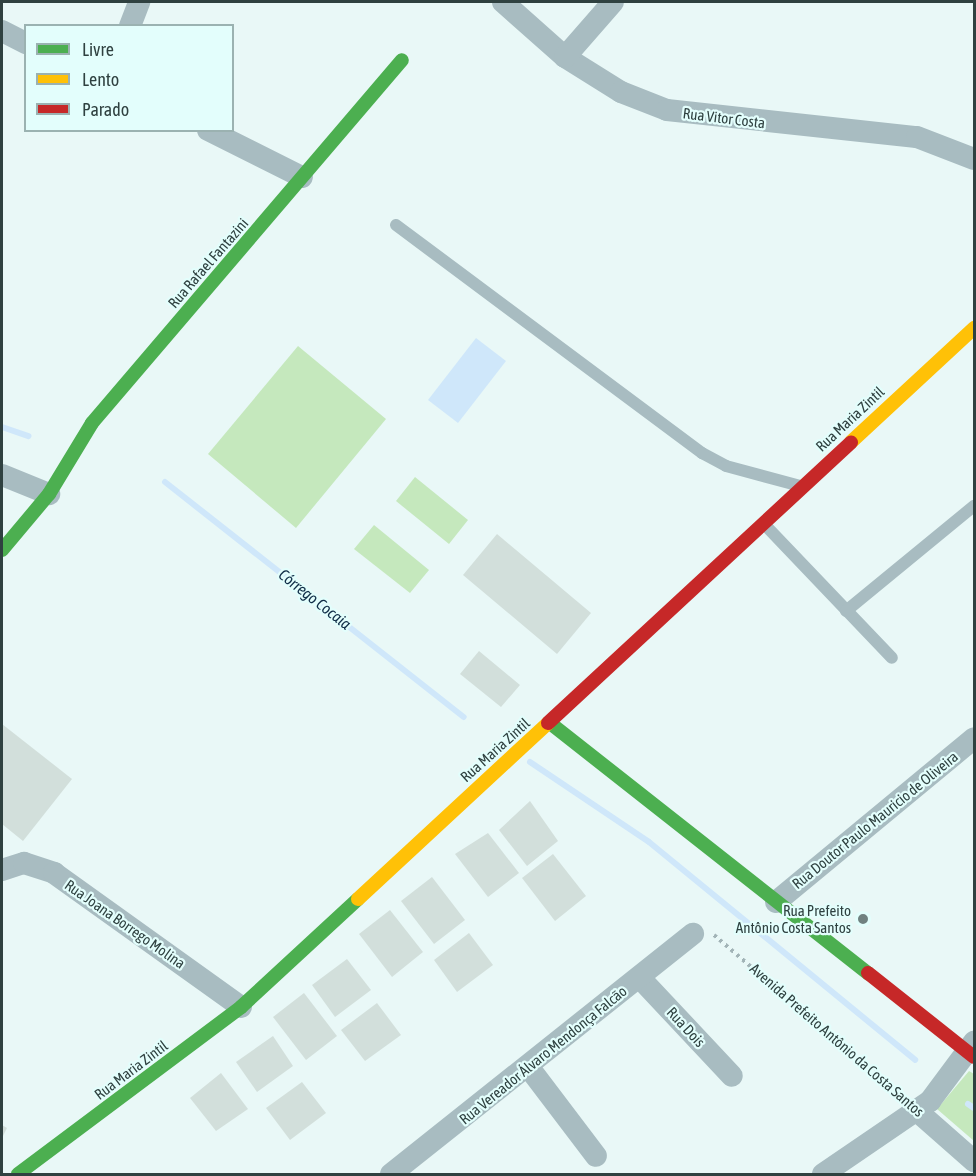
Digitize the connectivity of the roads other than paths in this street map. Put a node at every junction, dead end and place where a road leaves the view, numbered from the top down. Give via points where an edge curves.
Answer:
1 (139, 2) edge
2 (503, 2) edge
3 (613, 2) edge
4 (131, 24) edge
5 (2, 31) edge
6 (24, 41) edge
7 (565, 57) junction
8 (402, 60) dead end
9 (212, 132) edge
10 (947, 145) junction
11 (975, 147) edge
12 (975, 159) edge
13 (302, 177) junction
14 (396, 225) dead end
15 (975, 328) edge
16 (2, 475) edge
17 (55, 485) junction
18 (802, 487) junction
19 (975, 506) edge
20 (763, 523) junction
21 (2, 550) edge
22 (846, 611) junction
23 (892, 658) dead end
24 (550, 723) junction
25 (975, 738) edge
26 (2, 870) edge
27 (776, 902) junction
28 (693, 934) road end
29 (640, 978) junction
30 (241, 1006) junction
31 (968, 1055) edge
32 (530, 1069) junction
33 (732, 1076) dead end
34 (923, 1106) junction
35 (596, 1156) dead end
36 (975, 1161) edge
37 (18, 1174) edge
38 (390, 1174) edge
39 (824, 1174) edge

1 - 4 street
2 - 7 street, Rua Vitor Costa
3 - 7 street
5 - 6 street
7 - 10 street, Rua Vitor Costa via 621,92 667,110 917,137
8 - 13 street, Rua Rafael Fantazini
9 - 13 street
10 - 11 street
10 - 12 street, Rua Vitor Costa
13 - 17 street, Rua Rafael Fantazini via 92,423
14 - 18 lane via 702,453 726,466
15 - 18 street, Rua Maria Zintil
16 - 17 street
17 - 21 street, Rua Rafael Fantazini
18 - 20 street, Rua Maria Zintil
19 - 22 lane
20 - 22 lane
20 - 24 street, Rua Maria Zintil
22 - 23 lane
24 - 27 street
24 - 30 street, Rua Maria Zintil
25 - 27 street, Rua Doutor Paulo Mauricio de Oliveira
26 - 30 street, Rua Joana Borrego Molina via 24,863 54,873
27 - 31 street
28 - 29 street, Rua Vereador Álvaro Mendonça Falcão
29 - 32 street, Rua Vereador Álvaro Mendonça Falcão
29 - 33 street, Rua Dois
30 - 37 street, Rua Maria Zintil
31 - 34 street
32 - 35 street
32 - 38 street, Rua Vereador Álvaro Mendonça Falcão
34 - 36 street, Avenida Prefeito Antônio da Costa Santos
34 - 39 street

